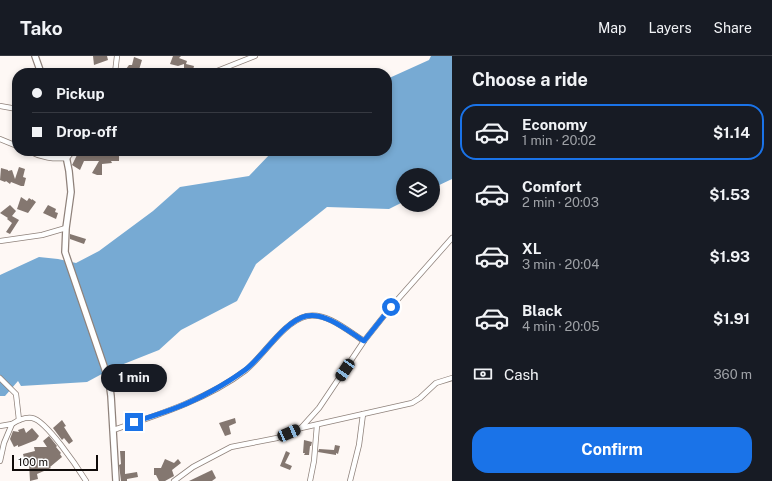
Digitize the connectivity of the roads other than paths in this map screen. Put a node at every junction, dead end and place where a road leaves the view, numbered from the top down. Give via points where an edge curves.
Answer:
1 (35, 56) edge
2 (117, 56) edge
3 (254, 56) edge
4 (39, 68) edge
5 (116, 68) edge
6 (226, 68) edge
7 (0, 106) edge
8 (12, 108) edge
9 (0, 139) edge
10 (12, 144) edge
11 (40, 156) edge
12 (67, 158) joint
13 (66, 228) junction
14 (452, 238) edge
15 (0, 241) edge
16 (364, 341) junction
17 (0, 378) edge
18 (452, 378) edge
19 (363, 414) junction
20 (19, 420) junction
21 (12, 424) junction
22 (316, 425) junction
23 (0, 426) edge
24 (301, 428) junction
25 (113, 430) junction
26 (0, 461) edge
27 (86, 481) edge
28 (116, 481) edge
29 (174, 481) edge
30 (310, 481) edge
31 (350, 481) edge

1 - 4 street
2 - 5 street
3 - 6 street
7 - 8 street
9 - 10 street
11 - 12 street
12 - 13 street via 71,192
13 - 15 street via 42,235
13 - 25 street via 65,252 109,380
14 - 16 street via 409,285
16 - 24 street via 319,408
16 - 25 street via 329,319 306,316 284,329 260,357 222,385 178,407
17 - 20 street via 16,394
18 - 19 street via 436,383 412,403
19 - 22 street
19 - 31 street
20 - 21 street
20 - 27 street via 33,418 40,421
21 - 23 street
21 - 26 street
22 - 24 street
22 - 30 street
24 - 29 street via 277,438 231,447 193,467
25 - 28 street

